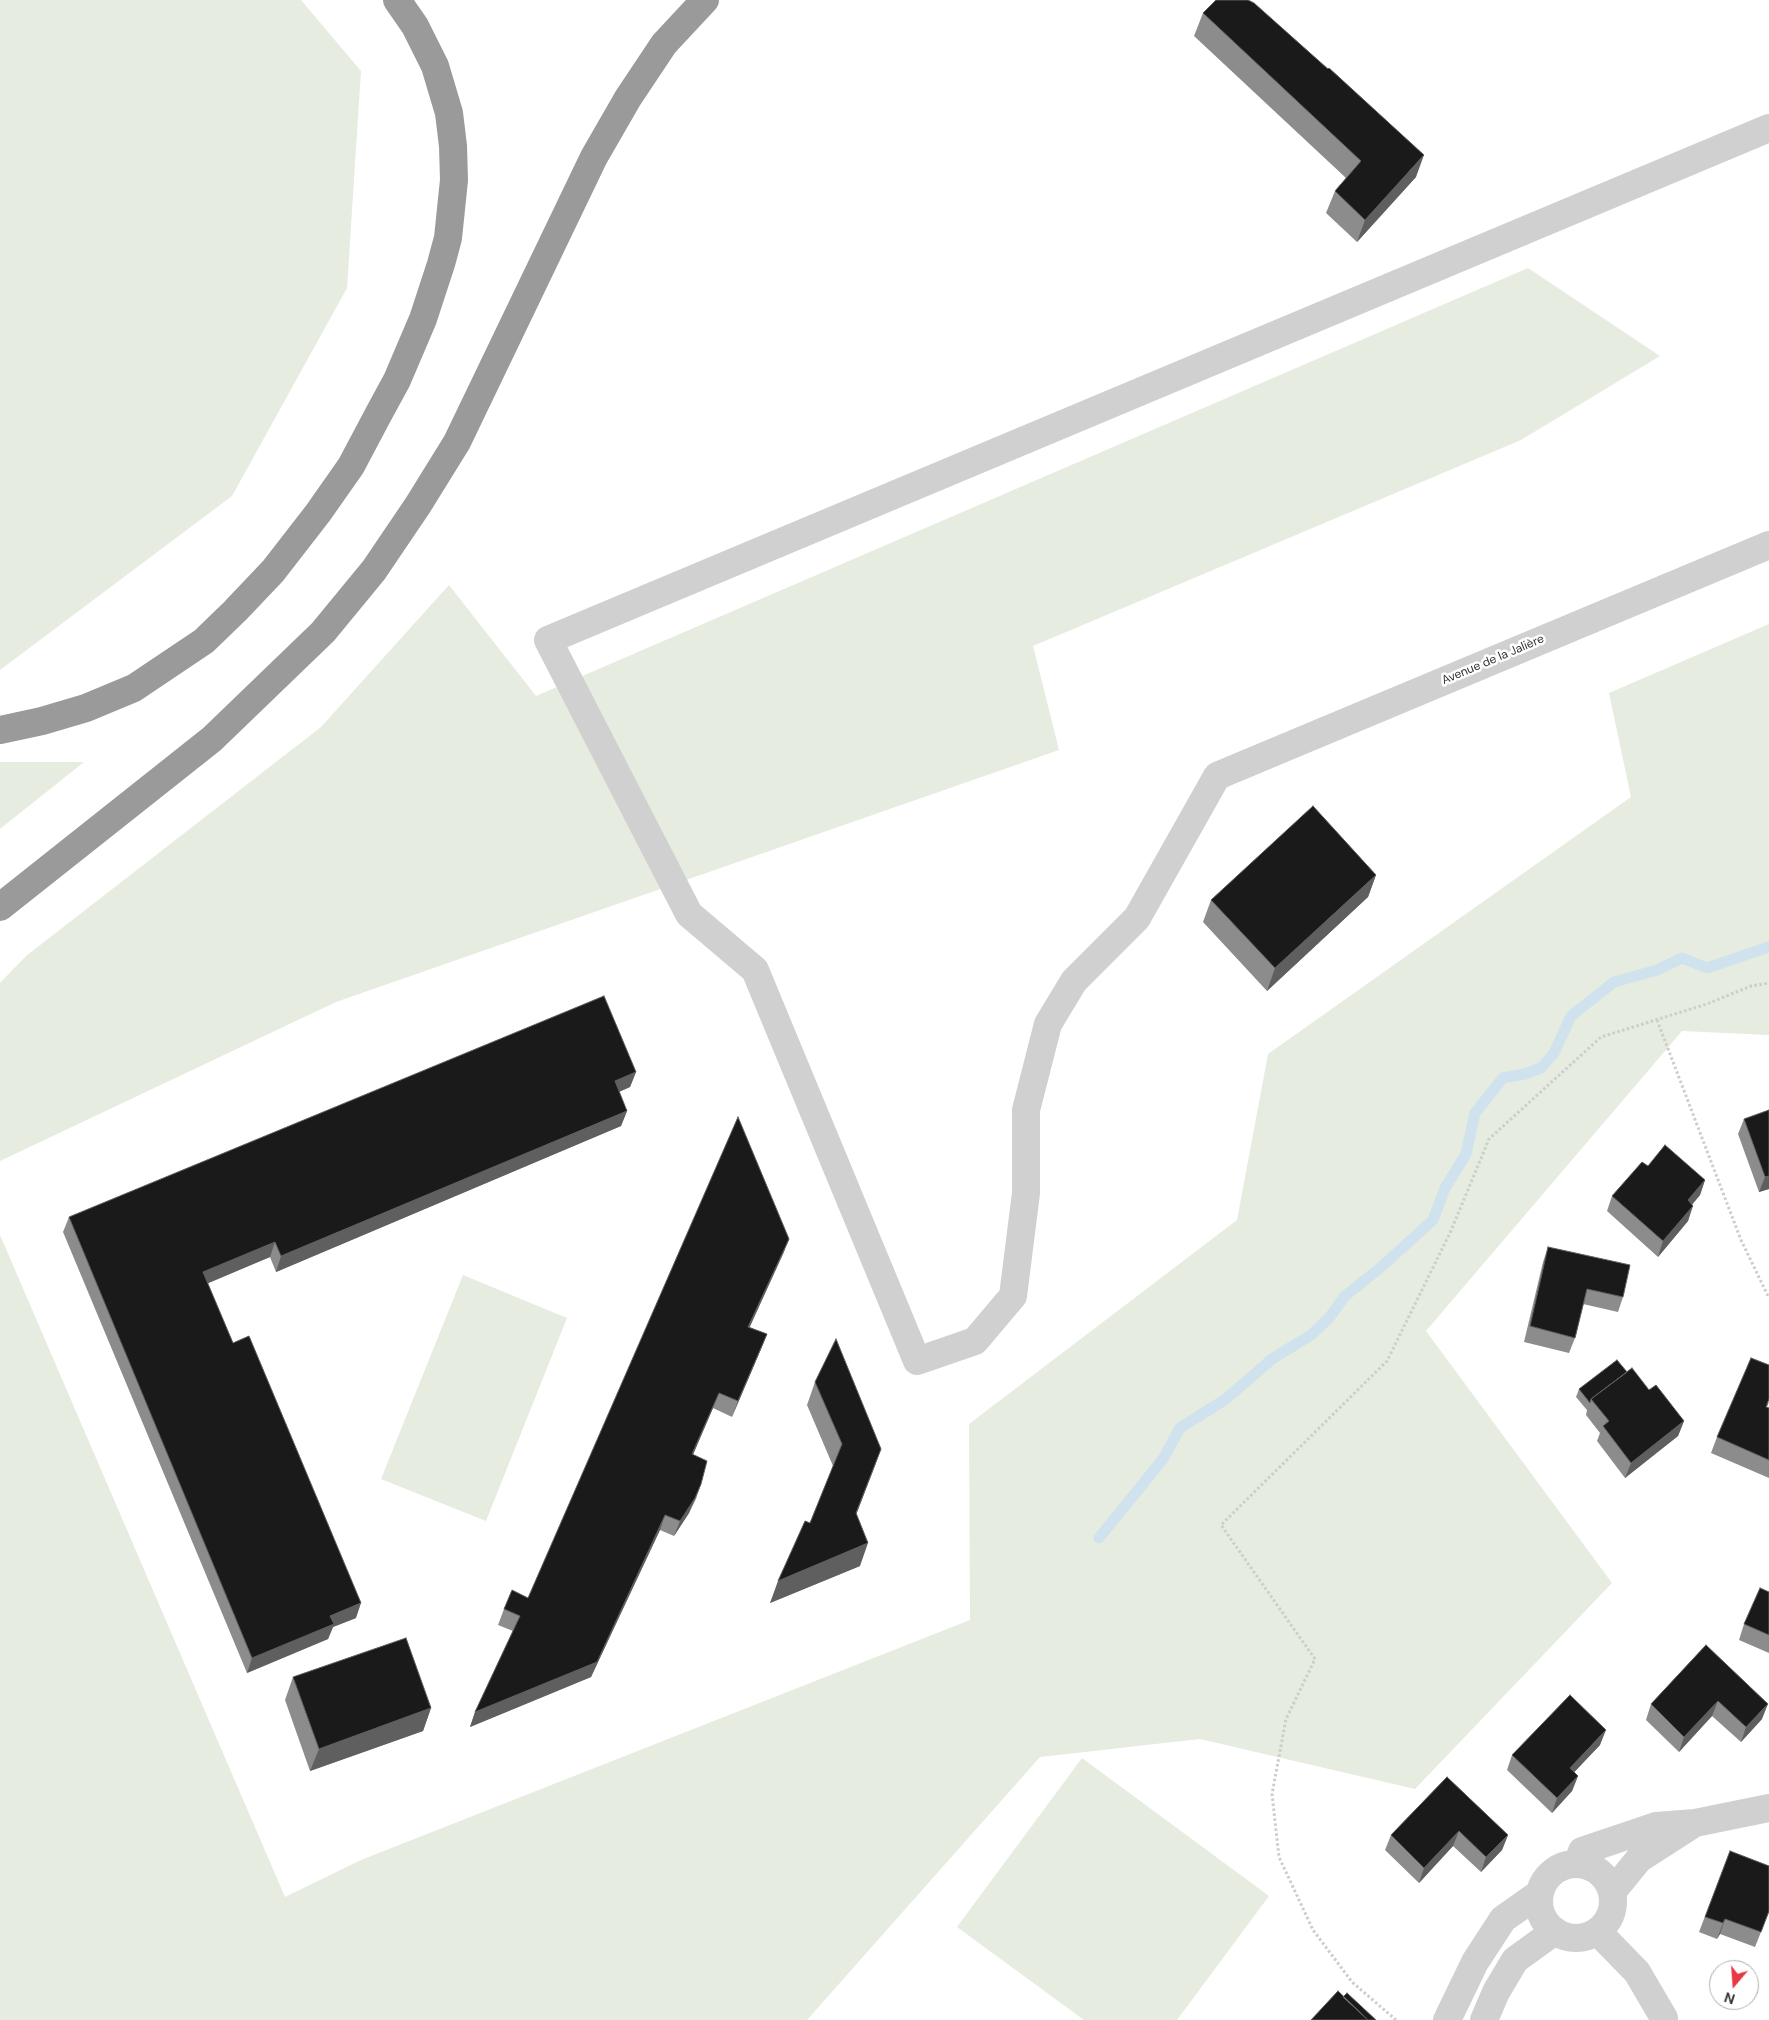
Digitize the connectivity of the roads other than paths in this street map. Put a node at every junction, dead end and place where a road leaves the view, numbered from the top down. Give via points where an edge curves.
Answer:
1 (397, 0) edge
2 (705, 0) edge
3 (1769, 128) edge
4 (1769, 544) edge
5 (0, 730) edge
6 (0, 907) edge
7 (1769, 1808) edge
8 (1695, 1823) junction
9 (1577, 1864) junction
10 (1613, 1891) junction
11 (1540, 1893) junction
12 (1555, 1931) junction
13 (1598, 1932) junction
14 (1664, 2018) dead end
15 (1447, 2020) edge
16 (1484, 2020) edge

1 - 5 highway via 436,66 450,113 454,180 448,238 423,319 397,380 351,466 273,571 204,641 134,688 86,708
2 - 6 highway via 664,44 628,98 594,157 457,442 374,570 323,632 212,739
3 - 4 street, Avenue de la Jalière via 548,640 689,914 755,970 917,1361 975,1341 1013,1296 1026,1193 1026,1110 1048,1024 1074,981 1137,918 1217,776
7 - 8 street
8 - 9 street via 1656,1826 1582,1851
8 - 10 street via 1639,1859
9 - 10 street via 1599,1871
9 - 11 street via 1553,1872 1544,1881
10 - 13 street via 1612,1914
11 - 12 street via 1542,1915
11 - 15 street via 1503,1919 1475,1962
12 - 13 street via 1576,1938
12 - 16 street via 1515,1960
13 - 14 street via 1637,1972

